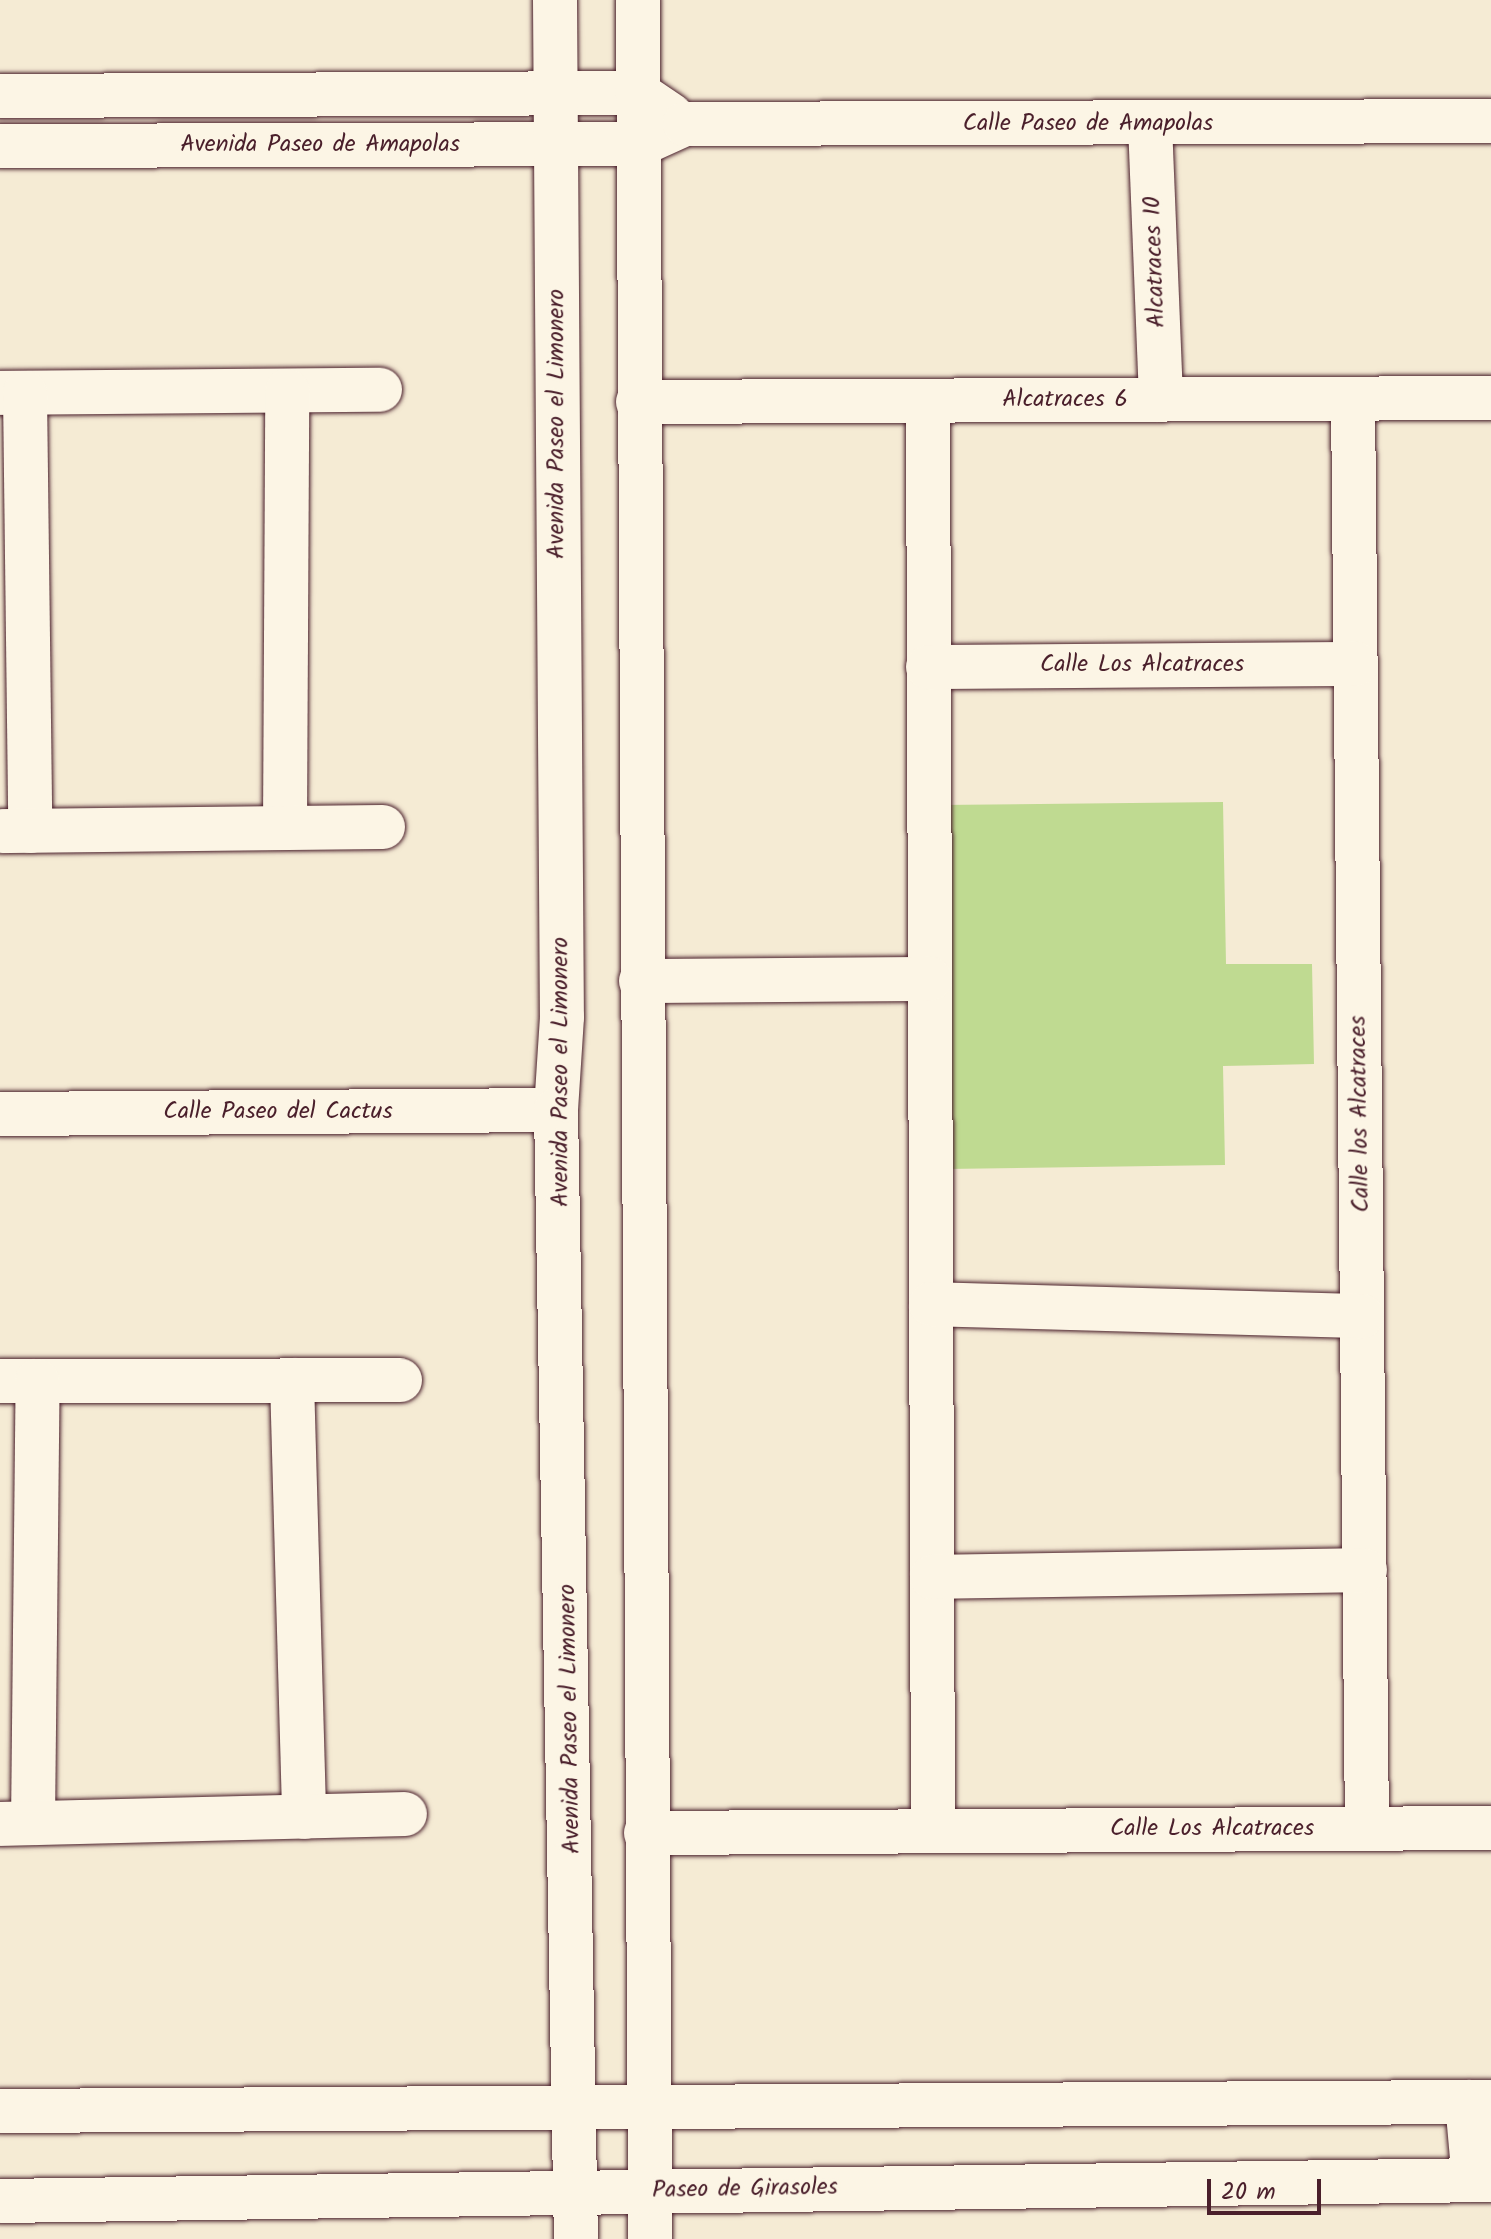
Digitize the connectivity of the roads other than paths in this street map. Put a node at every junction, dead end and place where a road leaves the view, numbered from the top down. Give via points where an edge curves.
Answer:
1 (555, 0) edge
2 (638, 0) edge
3 (556, 93) junction
4 (638, 93) junction
5 (0, 96) edge
6 (1491, 121) edge
7 (685, 124) junction
8 (1150, 124) junction
9 (555, 144) junction
10 (641, 144) junction
11 (0, 146) edge
12 (380, 390) dead end
13 (287, 391) junction
14 (13, 393) edge
15 (1491, 398) edge
16 (1353, 399) junction
17 (1161, 400) junction
18 (928, 401) junction
19 (638, 402) junction
20 (1356, 664) junction
21 (928, 667) junction
22 (383, 827) dead end
23 (285, 828) junction
24 (15, 831) edge
25 (930, 979) junction
26 (641, 981) junction
27 (556, 1110) junction
28 (0, 1114) edge
29 (931, 1304) junction
30 (1362, 1316) junction
31 (292, 1380) junction
32 (400, 1380) dead end
33 (19, 1381) edge
34 (1365, 1570) junction
35 (932, 1577) junction
36 (405, 1814) dead end
37 (304, 1817) junction
38 (17, 1823) edge
39 (1491, 1828) edge
40 (1367, 1829) junction
41 (933, 1831) junction
42 (646, 1833) junction
43 (1479, 2102) edge
44 (575, 2106) junction
45 (647, 2106) junction
46 (0, 2111) edge
47 (1483, 2180) edge
48 (650, 2190) junction
49 (575, 2191) junction
50 (0, 2201) edge
51 (576, 2239) edge
52 (650, 2239) edge

1 - 3 street, Avenida Paseo el Limonero
2 - 4 street
3 - 4 street, Avenida Paseo de Amapolas
3 - 5 street, Avenida Paseo de Amapolas
3 - 9 street, Avenida Paseo el Limonero
4 - 7 street
4 - 10 street
6 - 8 street, Calle Paseo de Amapolas
7 - 8 street, Calle Paseo de Amapolas
7 - 10 street, Calle Paseo de Amapolas
8 - 17 street, Alcatraces 10
9 - 10 street, Avenida Paseo de Amapolas
9 - 11 street, Avenida Paseo de Amapolas
9 - 27 street, Avenida Paseo el Limonero via 562,1001
10 - 19 street
12 - 13 street
13 - 14 street
13 - 23 street
14 - 24 street
15 - 16 street, Alcatraces 6
16 - 17 street, Alcatraces 6
16 - 20 street, Calle los Alcatraces
17 - 18 street, Alcatraces 6
18 - 19 street, Alcatraces 6
18 - 21 street
19 - 26 street
20 - 21 street, Calle Los Alcatraces
20 - 30 street, Calle los Alcatraces
21 - 25 street
22 - 23 street
23 - 24 street
25 - 26 street
25 - 29 street
26 - 42 street
27 - 28 street, Calle Paseo del Cactus
27 - 44 street, Avenida Paseo el Limonero
29 - 30 street
29 - 35 street
30 - 34 street, Calle los Alcatraces
31 - 32 street
31 - 33 street
31 - 37 street
33 - 38 street
34 - 35 street
34 - 40 street, Calle los Alcatraces
35 - 41 street
36 - 37 street
37 - 38 street
39 - 40 street, Calle Los Alcatraces
40 - 41 street, Calle Los Alcatraces
41 - 42 street, Calle Los Alcatraces
42 - 45 street
43 - 45 street
43 - 47 street
44 - 45 street
44 - 46 street
44 - 49 street, Avenida Paseo el Limonero
45 - 48 street
47 - 48 street, Paseo de Girasoles
48 - 49 street, Paseo de Girasoles
48 - 52 street
49 - 50 street, Paseo de Girasoles
49 - 51 street, Avenida Paseo el Limonero

